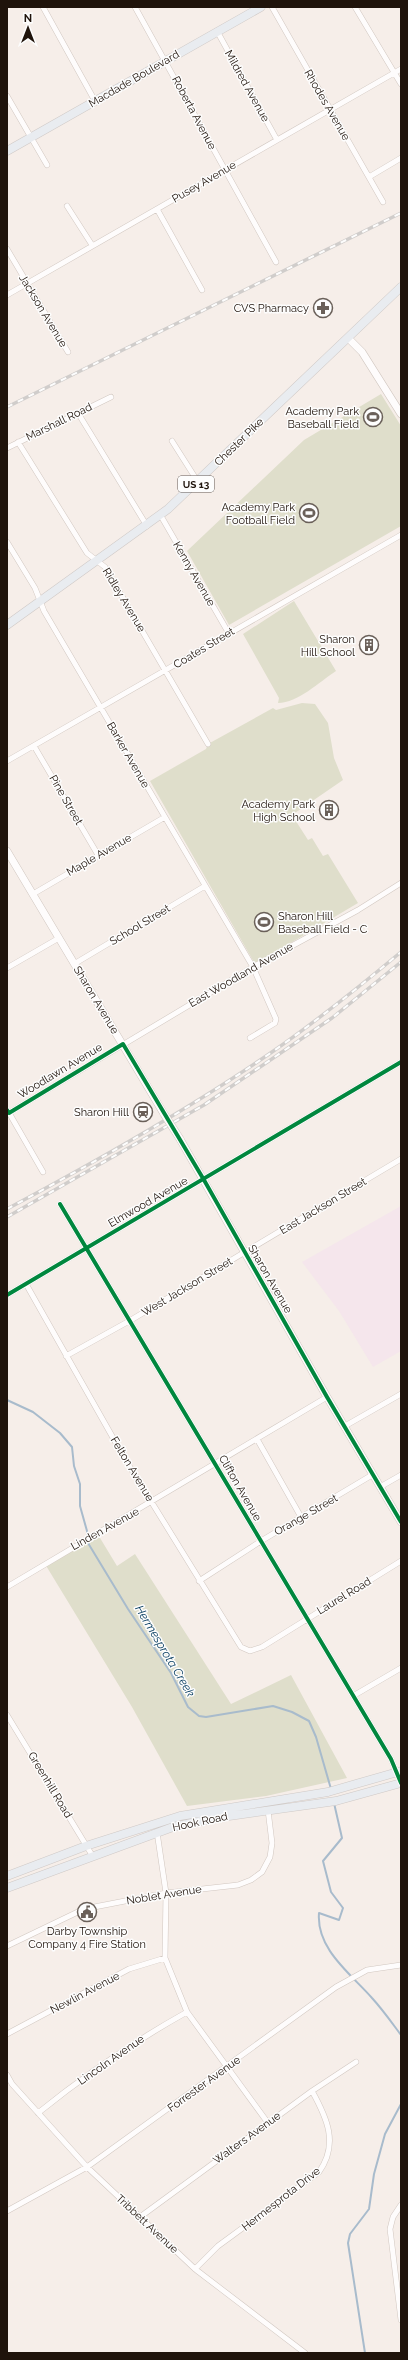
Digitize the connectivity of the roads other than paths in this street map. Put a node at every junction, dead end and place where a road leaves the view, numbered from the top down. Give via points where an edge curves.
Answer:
1 (43, 7) edge
2 (135, 7) edge
3 (261, 7) edge
4 (272, 7) edge
5 (355, 7) edge
6 (217, 31) junction
7 (165, 60) junction
8 (401, 69) edge
9 (395, 72) junction
10 (401, 84) edge
11 (7, 96) edge
12 (96, 101) junction
13 (330, 110) junction
14 (31, 138) junction
15 (277, 140) junction
16 (7, 151) edge
17 (401, 158) edge
18 (47, 165) dead end
19 (225, 170) junction
20 (369, 177) junction
21 (383, 202) dead end
22 (67, 206) dead end
23 (157, 209) junction
24 (92, 245) junction
25 (7, 250) edge
26 (276, 262) dead end
27 (26, 283) junction
28 (202, 290) dead end
29 (400, 290) edge
30 (7, 295) edge
31 (348, 338) junction
32 (68, 352) dead end
33 (111, 396) dead end
34 (78, 413) junction
35 (401, 414) edge
36 (18, 442) junction
37 (172, 442) dead end
38 (7, 448) edge
39 (198, 482) junction
40 (161, 516) junction
41 (147, 526) junction
42 (401, 534) edge
43 (7, 542) edge
44 (98, 561) junction
45 (41, 602) junction
46 (7, 625) edge
47 (228, 632) junction
48 (166, 671) junction
49 (100, 706) junction
50 (208, 744) dead end
51 (34, 746) junction
52 (7, 761) edge
53 (164, 817) junction
54 (7, 851) edge
55 (98, 855) junction
56 (401, 883) edge
57 (205, 886) junction
58 (33, 894) junction
59 (59, 938) junction
60 (74, 964) junction
61 (253, 967) junction
62 (7, 968) edge
63 (250, 1038) dead end
64 (123, 1044) junction
65 (401, 1062) edge
66 (8, 1112) edge
67 (401, 1159) edge
68 (44, 1172) dead end
69 (204, 1180) junction
70 (60, 1204) dead end
71 (88, 1249) junction
72 (244, 1252) junction
73 (26, 1284) junction
74 (7, 1295) edge
75 (131, 1320) junction
76 (66, 1356) junction
77 (401, 1394) edge
78 (327, 1397) junction
79 (345, 1426) junction
80 (257, 1439) junction
81 (216, 1463) junction
82 (372, 1475) junction
83 (401, 1475) edge
84 (380, 1487) junction
85 (152, 1502) junction
86 (301, 1517) junction
87 (401, 1522) edge
88 (261, 1541) junction
89 (401, 1561) edge
90 (199, 1581) junction
91 (7, 1587) edge
92 (308, 1619) junction
93 (244, 1649) joint
94 (401, 1668) edge
95 (353, 1696) junction
96 (7, 1715) edge
97 (399, 1772) edge
98 (401, 1783) edge
99 (268, 1810) junction
100 (157, 1832) junction
101 (86, 1846) junction
102 (92, 1855) junction
103 (7, 1876) edge
104 (7, 1888) edge
105 (166, 1893) junction
106 (7, 1946) edge
107 (166, 1958) junction
108 (401, 1965) edge
109 (187, 2012) junction
110 (7, 2034) edge
111 (356, 2062) dead end
112 (226, 2068) junction
113 (7, 2075) edge
114 (312, 2090) junction
115 (38, 2113) junction
116 (268, 2123) junction
117 (87, 2168) junction
118 (401, 2205) edge
119 (7, 2211) edge
120 (140, 2217) junction
121 (195, 2269) junction
122 (401, 2320) edge
123 (305, 2353) edge

1 - 12 street
2 - 7 street, Roberta Avenue
3 - 6 main road, Macdade Boulevard
4 - 13 street, Rhodes Avenue
5 - 9 street
6 - 7 main road, Macdade Boulevard
6 - 15 street, Mildred Avenue
7 - 12 main road, Macdade Boulevard
7 - 19 street, Roberta Avenue
8 - 9 street, Pusey Avenue
9 - 10 street
9 - 13 street, Pusey Avenue
11 - 14 street
12 - 14 main road, Macdade Boulevard
13 - 15 street, Pusey Avenue
13 - 20 street, Rhodes Avenue
14 - 16 main road, Macdade Boulevard
14 - 18 street
15 - 19 street, Pusey Avenue
17 - 20 street
19 - 23 street, Pusey Avenue
19 - 26 street, Roberta Avenue
20 - 21 street, Rhodes Avenue
22 - 24 street
23 - 24 street, Pusey Avenue
23 - 28 street
24 - 27 street, Pusey Avenue
25 - 27 street, Jackson Avenue
27 - 30 street, Pusey Avenue
27 - 32 street, Jackson Avenue
29 - 31 main road, Chester Pike / US 13
31 - 35 street via 362,352
31 - 39 main road, Chester Pike / US 13
33 - 34 street, Marshall Road
34 - 36 street, Marshall Road
34 - 41 street
36 - 38 street, Marshall Road
36 - 44 street, Ridley Avenue via 87,553
37 - 39 street
39 - 40 main road, Chester Pike / US 13
40 - 41 main road, Chester Pike / US 13
40 - 47 street, Kenny Avenue
41 - 44 main road, Chester Pike / US 13
42 - 47 street, Coates Street
43 - 45 street, Barker Avenue
44 - 45 main road, Chester Pike / US 13
44 - 48 street, Ridley Avenue via 105,567
45 - 46 main road, Chester Pike / US 13
45 - 49 street, Barker Avenue
47 - 48 street, Coates Street
48 - 49 street, Coates Street
48 - 50 street, Ridley Avenue
49 - 51 street, Coates Street
49 - 53 street, Barker Avenue
51 - 52 street, Coates Street
51 - 55 street, Pine Street
53 - 55 street, Maple Avenue
53 - 57 street, Barker Avenue
54 - 58 street, Sharon Avenue
55 - 58 street, Maple Avenue
56 - 61 street, East Woodland Avenue via 358,910
57 - 60 street, School Street
57 - 61 street, Barker Avenue
58 - 59 street, Sharon Avenue
59 - 60 street, Sharon Avenue
59 - 62 street
60 - 64 street, Sharon Avenue
61 - 63 street, Barker Avenue via 276,1020
61 - 64 street, East Woodland Avenue
64 - 66 street, Woodlawn Avenue
64 - 69 street, Sharon Avenue, bridge
65 - 69 street, Elmwood Avenue
66 - 68 street
67 - 72 street, East Jackson Street
69 - 71 street, Elmwood Avenue
69 - 72 street, Sharon Avenue
70 - 71 street, Clifton Avenue
71 - 73 street, Elmwood Avenue
71 - 75 street, Clifton Avenue
72 - 75 street, West Jackson Street
72 - 78 street, Sharon Avenue
73 - 74 street, Elmwood Avenue
73 - 76 street, Felton Avenue
75 - 76 street, West Jackson Street
75 - 81 street, Clifton Avenue
76 - 85 street, Felton Avenue
77 - 79 street
78 - 79 street, Sharon Avenue
78 - 80 street, Linden Avenue
79 - 82 street, Sharon Avenue
80 - 81 street, Linden Avenue
80 - 86 street
81 - 85 street, Linden Avenue
81 - 88 street, Clifton Avenue
82 - 84 street, Sharon Avenue
82 - 86 street, Orange Street
83 - 84 street
84 - 87 street, Sharon Avenue
85 - 90 street, Felton Avenue
85 - 91 street, Linden Avenue via 78,1543
86 - 88 street, Orange Street
88 - 90 street, Orange Street
88 - 92 street, Clifton Avenue
89 - 92 street, Laurel Road
90 - 93 street, Felton Avenue via 234,1639
92 - 93 street, Laurel Road via 262,1646 250,1651
92 - 95 street, Clifton Avenue
94 - 95 street
95 - 97 street, Clifton Avenue
96 - 101 street, Greenhill Road
97 - 98 street, Clifton Avenue
97 - 101 main road, Hook Road via 331,1792 180,1816
98 - 99 main road, Hook Road via 333,1801
99 - 100 main road, Hook Road via 216,1818
99 - 105 street, Noblet Avenue via 272,1850 266,1868 257,1876 238,1885
100 - 102 main road, Hook Road
100 - 105 street
101 - 102 street, Greenhill Road
101 - 103 main road, Hook Road
102 - 104 main road, Hook Road
105 - 106 street, Noblet Avenue via 84,1909
105 - 107 street
107 - 109 street
107 - 110 street, Newlin Avenue via 128,1969
108 - 112 street, Forrester Avenue via 367,1970 336,1987
109 - 112 street
109 - 115 street, Lincoln Avenue via 152,2032
111 - 114 street, Walters Avenue
112 - 116 street
112 - 117 street, Forrester Avenue
113 - 115 street, Tribbett Avenue
114 - 116 street, Walters Avenue
114 - 121 street, Hermesprota Drive via 324,2112 330,2132 326,2162 319,2172 218,2246
115 - 117 street, Tribbett Avenue
116 - 120 street, Walters Avenue
117 - 119 street, Forrester Avenue
117 - 120 street, Tribbett Avenue
118 - 122 street via 393,2217 390,2229
120 - 121 street, Tribbett Avenue
121 - 123 street, Tribbett Avenue

